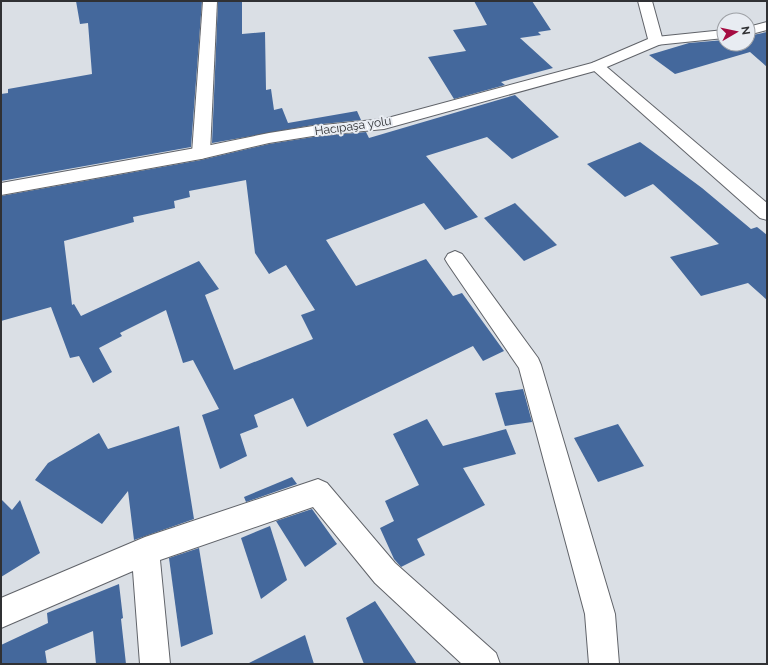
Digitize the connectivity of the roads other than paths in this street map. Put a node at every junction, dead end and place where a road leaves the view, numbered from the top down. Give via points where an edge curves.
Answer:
1 (210, 1) edge
2 (645, 1) edge
3 (767, 26) edge
4 (756, 29) edge
5 (716, 35) edge
6 (656, 41) junction
7 (596, 66) junction
8 (201, 153) junction
9 (1, 188) edge
10 (767, 213) edge
11 (455, 260) dead end
12 (145, 551) junction
13 (1, 613) edge
14 (155, 664) edge
15 (485, 664) edge
16 (604, 664) edge

1 - 8 street
2 - 6 street
3 - 4 street
5 - 6 street, Hacıpaşa yolu
6 - 7 street, Hacıpaşa yolu
7 - 8 street, Hacıpaşa yolu via 384,124 313,131
7 - 10 street
8 - 9 street, Hacıpaşa yolu
11 - 16 street via 530,365 600,614
12 - 13 street
12 - 14 street
12 - 15 street via 318,492 385,573

